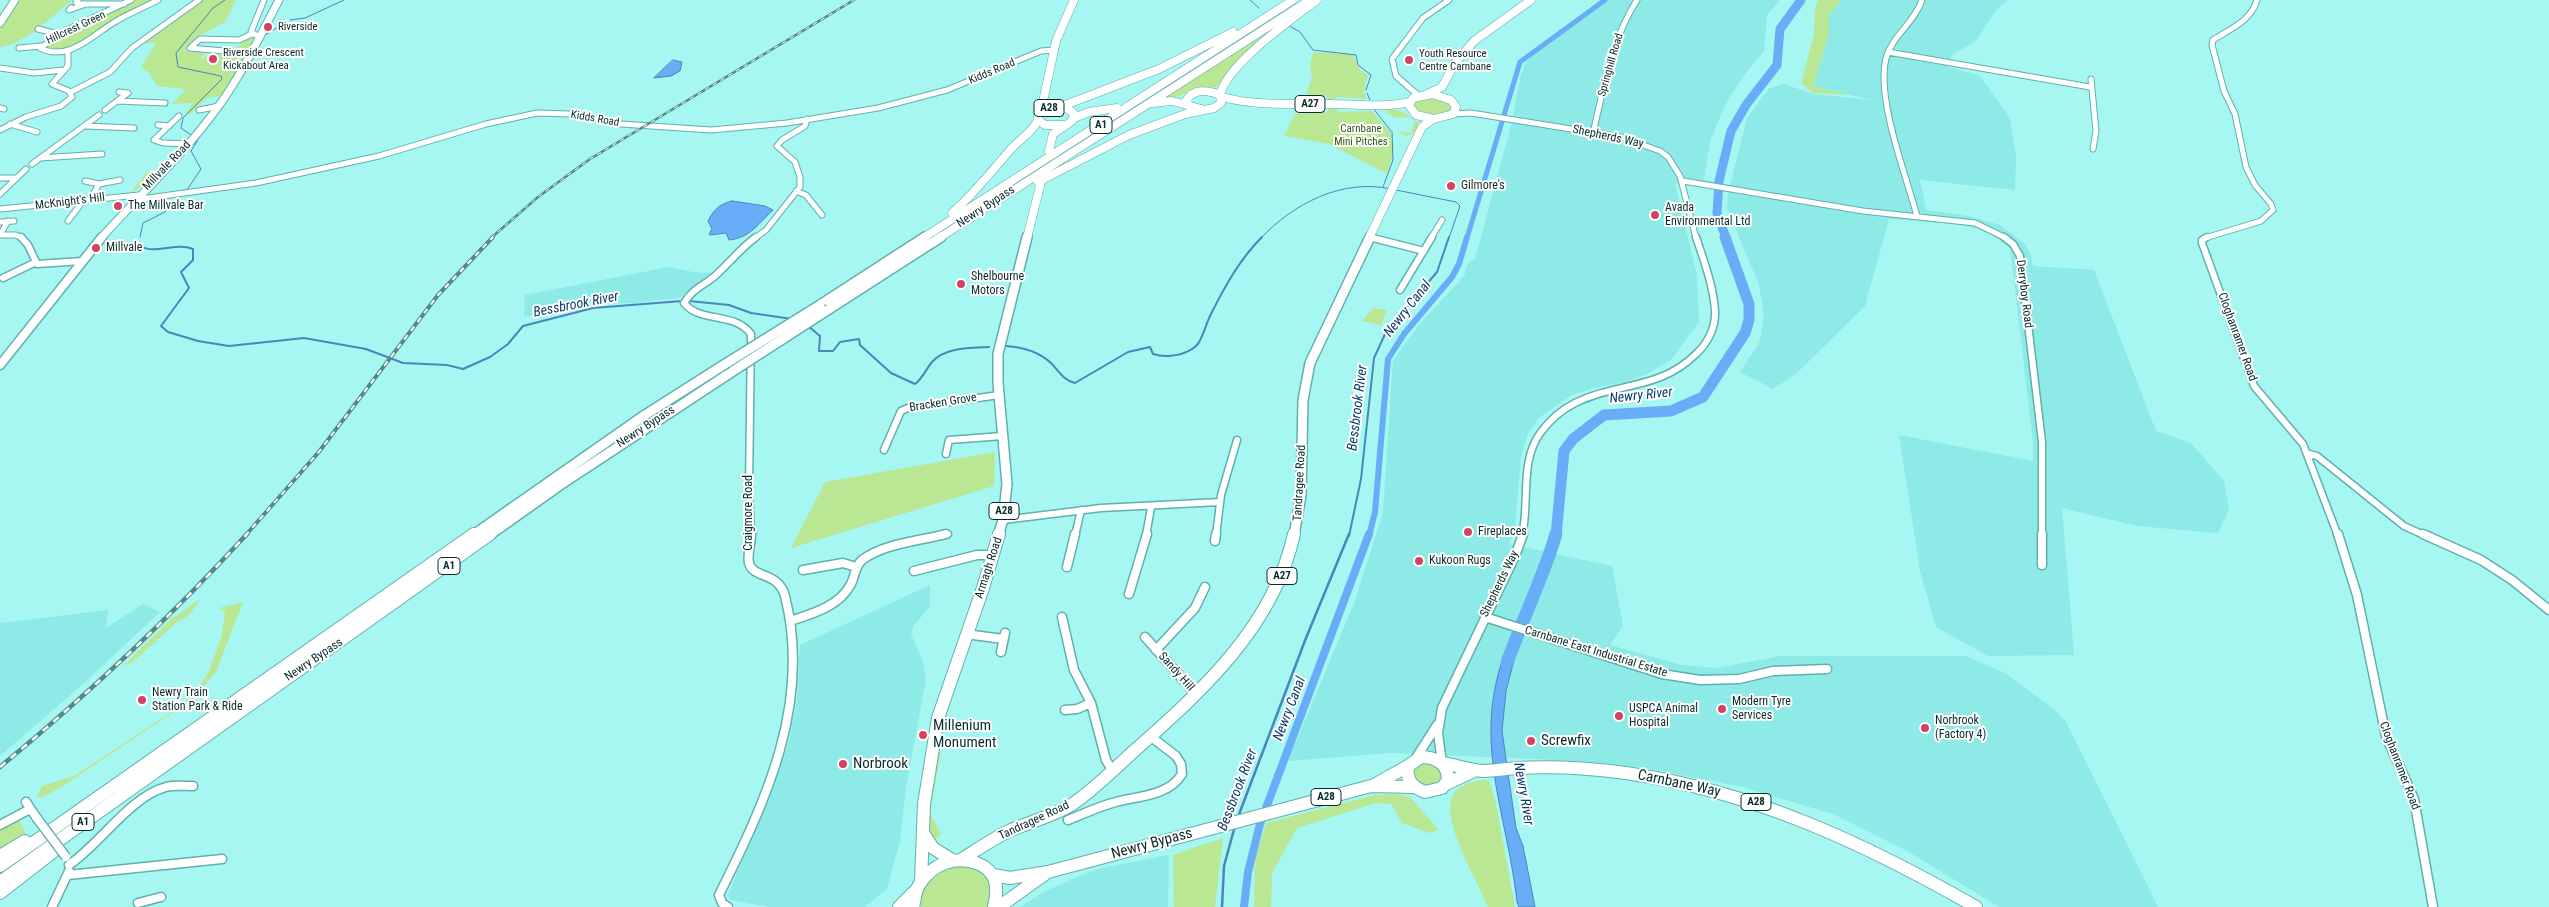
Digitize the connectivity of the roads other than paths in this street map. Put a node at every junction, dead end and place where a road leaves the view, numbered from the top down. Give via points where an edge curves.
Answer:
1 (15, 0) edge
2 (78, 0) edge
3 (130, 0) edge
4 (158, 0) edge
5 (199, 0) edge
6 (264, 0) edge
7 (279, 0) edge
8 (1074, 0) edge
9 (1293, 0) edge
10 (1310, 0) edge
11 (1317, 0) edge
12 (1449, 0) edge
13 (1531, 0) edge
14 (1637, 0) edge
15 (1922, 0) edge
16 (2258, 0) edge
17 (86, 4) junction
18 (124, 4) junction
19 (72, 8) dead end
20 (0, 23) edge
21 (47, 27) dead end
22 (58, 34) junction
23 (252, 34) junction
24 (261, 34) junction
25 (222, 35) dead end
26 (217, 40) junction
27 (41, 46) junction
28 (18, 48) dead end
29 (68, 50) junction
30 (1055, 50) junction
31 (236, 52) dead end
32 (1888, 52) junction
33 (3, 69) edge
34 (64, 70) junction
35 (0, 73) edge
36 (2091, 79) dead end
37 (1442, 87) junction
38 (2090, 87) junction
39 (71, 92) junction
40 (119, 92) dead end
41 (1189, 95) junction
42 (1422, 95) junction
43 (1445, 97) junction
44 (1045, 98) junction
45 (1220, 99) junction
46 (118, 101) junction
47 (1172, 101) junction
48 (1410, 102) junction
49 (165, 103) dead end
50 (1152, 103) dead end
51 (1455, 104) junction
52 (1383, 105) junction
53 (219, 106) junction
54 (1190, 106) junction
55 (1057, 107) junction
56 (1117, 108) dead end
57 (1069, 109) junction
58 (199, 110) dead end
59 (1205, 110) junction
60 (1041, 111) junction
61 (1089, 112) junction
62 (1412, 112) junction
63 (1471, 113) junction
64 (1453, 114) junction
65 (179, 116) dead end
66 (1421, 117) junction
67 (1074, 118) junction
68 (807, 119) junction
69 (1432, 120) junction
70 (1041, 123) junction
71 (10, 124) junction
72 (158, 125) dead end
73 (1063, 125) junction
74 (86, 126) junction
75 (169, 126) junction
76 (1422, 127) junction
77 (0, 130) edge
78 (37, 130) dead end
79 (128, 133) dead end
80 (1593, 133) junction
81 (1053, 134) junction
82 (189, 144) junction
83 (2093, 149) dead end
84 (1049, 151) dead end
85 (102, 155) dead end
86 (39, 158) junction
87 (0, 178) edge
88 (16, 178) junction
89 (120, 180) dead end
90 (85, 181) dead end
91 (1683, 181) junction
92 (1042, 182) dead end
93 (99, 184) junction
94 (796, 190) junction
95 (0, 194) edge
96 (137, 197) junction
97 (86, 201) junction
98 (0, 209) edge
99 (822, 215) dead end
100 (1917, 216) junction
101 (1442, 220) dead end
102 (69, 221) dead end
103 (0, 222) edge
104 (962, 222) junction
105 (0, 235) edge
106 (1369, 237) junction
107 (908, 248) junction
108 (1424, 251) junction
109 (82, 261) junction
110 (36, 262) junction
111 (7, 275) dead end
112 (1400, 290) dead end
113 (825, 307) junction
114 (0, 366) edge
115 (728, 369) junction
116 (999, 394) junction
117 (1003, 436) junction
118 (1237, 440) dead end
119 (884, 450) dead end
120 (946, 454) dead end
121 (2308, 454) junction
122 (1220, 502) junction
123 (1151, 507) junction
124 (1081, 510) junction
125 (1003, 520) junction
126 (948, 534) dead end
127 (1216, 541) dead end
128 (994, 555) junction
129 (2042, 565) dead end
130 (856, 567) junction
131 (1067, 567) dead end
132 (803, 570) dead end
133 (914, 571) dead end
134 (1205, 587) dead end
135 (1129, 594) dead end
136 (2549, 610) edge
137 (1485, 617) junction
138 (1062, 618) dead end
139 (790, 621) junction
140 (966, 634) junction
141 (1144, 637) dead end
142 (1156, 650) junction
143 (1001, 652) dead end
144 (1827, 669) dead end
145 (1196, 694) junction
146 (1091, 703) junction
147 (1065, 710) dead end
148 (1438, 725) junction
149 (1150, 736) junction
150 (1442, 762) junction
151 (167, 763) junction
152 (1412, 763) junction
153 (1112, 770) junction
154 (1481, 770) junction
155 (1446, 784) junction
156 (193, 786) dead end
157 (1371, 786) junction
158 (1414, 787) junction
159 (104, 792) junction
160 (1068, 820) dead end
161 (0, 825) edge
162 (923, 833) junction
163 (987, 844) junction
164 (0, 856) edge
165 (222, 859) dead end
166 (957, 860) junction
167 (982, 864) junction
168 (0, 866) edge
169 (68, 866) junction
170 (1048, 872) junction
171 (993, 875) junction
172 (0, 882) edge
173 (918, 885) junction
174 (0, 893) edge
175 (161, 897) dead end
176 (138, 903) dead end
177 (148, 904) edge
178 (52, 907) edge
179 (728, 907) edge
180 (899, 907) edge
181 (913, 907) edge
182 (994, 907) edge
183 (999, 907) edge
184 (1976, 907) edge
185 (2433, 907) edge

1 - 20 main road
2 - 17 street, Hillcrest Green via 77,3
3 - 18 street, Hillcrest Green
4 - 29 street, Hillcrest Green via 115,22 81,46
5 - 39 street via 132,48 110,72
6 - 23 street
7 - 24 main road, Millvale Road
8 - 30 highway, A28 via 1066,13
9 - 55 highway via 1181,59
9 - 107 highway, Newry Bypass / A1
10 - 104 highway, Newry Bypass / A1
11 - 45 highway via 1249,56 1221,86
12 - 42 street via 1424,18 1392,59 1391,68 1396,78
13 - 37 highway via 1469,45
14 - 80 street, Springhill Road via 1613,49
15 - 32 street via 1913,21
16 - 121 street, Cloghanramer Road via 2251,15 2212,40 2212,45 2224,91 2235,114 2246,167 2273,210 2269,217 2257,222 2209,234 2202,243 2254,386 2297,434
17 - 18 street, Hillcrest Green
17 - 19 street via 69,10
18 - 22 street, Hillcrest Green
21 - 22 street via 40,30
22 - 27 street, Hillcrest Green
23 - 24 street
23 - 26 street via 238,40
24 - 53 main road, Millvale Road
25 - 26 street
26 - 31 street via 200,39 190,48
27 - 28 street
27 - 29 street, Hillcrest Green via 45,51
29 - 34 street via 69,63
30 - 44 highway, A28
30 - 68 street, Kidds Road via 1041,51 978,79 915,100
32 - 38 street
32 - 100 street via 1883,87
33 - 34 street via 34,73
33 - 35 street
34 - 39 street via 52,84
36 - 38 street
37 - 42 highway, A27
37 - 43 highway
38 - 83 street via 2096,120
39 - 71 street via 72,97 65,103
40 - 46 street via 128,93
41 - 45 highway, A27 via 1204,90
41 - 47 highway, A27
41 - 54 highway via 1186,101
42 - 43 highway
42 - 48 highway, A27
43 - 51 highway
44 - 55 highway, A28
44 - 60 highway, A28
45 - 52 highway, A27
45 - 59 highway, A27
46 - 49 street
46 - 74 street
47 - 50 highway, A27
47 - 54 highway, A27
48 - 52 highway, A27
48 - 62 highway
51 - 63 street, Shepherds Way
51 - 64 highway
52 - 62 highway, A27
53 - 58 street
53 - 82 main road, Millvale Road
54 - 59 highway, A27
55 - 57 highway, A28
55 - 60 highway, A28
56 - 61 highway
57 - 61 highway
57 - 67 highway, A28
59 - 104 highway via 1185,114 1104,148
60 - 70 highway, A28
61 - 67 highway
62 - 66 highway, A27
63 - 64 street, Shepherds Way
63 - 80 street, Shepherds Way
64 - 69 highway, A27
65 - 75 street
66 - 69 highway, A27
66 - 76 highway
67 - 73 highway, A28
68 - 94 street via 805,126 777,146 796,164 801,185
68 - 96 street, Kidds Road via 711,130 621,124 569,114 537,113 486,124 379,156 256,183 171,196
69 - 76 highway, Tandragee Road / A27
70 - 73 highway, A28
70 - 81 highway, A28
70 - 107 highway via 1012,149 970,198
71 - 77 street
71 - 78 street
72 - 75 street
73 - 81 highway, A28
74 - 79 street via 136,127
74 - 86 street
75 - 82 street via 156,137 156,141
76 - 106 highway, Tandragee Road / A27
80 - 91 street, Shepherds Way via 1653,148 1676,165
81 - 84 highway, A28
82 - 96 main road, Millvale Road
85 - 86 street
86 - 88 street via 32,164 34,166
87 - 88 street
88 - 95 street
89 - 93 street
90 - 93 street
91 - 100 street, Derryboy Road via 1863,211
91 - 137 street, Shepherds Way via 1694,237 1714,300 1712,329 1699,352 1679,371 1653,383 1581,400 1547,423 1529,458 1522,535
92 - 116 highway, Armagh Road / A28 via 1000,340 997,361
93 - 97 street
94 - 99 street via 806,195
94 - 139 street, Craigmore Road via 766,230 738,250 715,276 693,290 685,303 698,312 738,322 751,334 749,489 752,523 749,563 755,572 773,578 782,586
96 - 97 street, McKnight's Hill
96 - 109 main road, Millvale Road
97 - 98 street, McKnight's Hill
97 - 102 street
100 - 129 street, Derryboy Road via 1986,227 2013,244 2020,256 2042,442
101 - 108 street
103 - 105 street via 11,221
104 - 113 highway, Newry Bypass / A1
105 - 110 street via 21,236
106 - 108 street
106 - 145 highway, Tandragee Road / A27 via 1307,374 1303,403 1300,514 1290,556 1273,596 1250,633
107 - 113 highway, Newry Bypass / A1
108 - 112 street
109 - 110 street
109 - 114 main road, Millvale Road
110 - 111 street
113 - 115 highway, Newry Bypass / A1, bridge
115 - 151 highway, Newry Bypass / A1
115 - 159 highway, Newry Bypass / A1 via 645,415
116 - 117 highway, Armagh Road / A28
116 - 119 street, Bracken Grove via 908,408 897,416
117 - 120 street via 949,440
117 - 125 highway, Armagh Road / A28 via 1007,484
118 - 122 street
121 - 136 street via 2317,456 2404,526 2481,560
121 - 185 street, Cloghanramer Road via 2357,595 2386,736 2414,799
122 - 123 street
122 - 127 street
123 - 124 street
123 - 135 street
124 - 125 street
124 - 131 street
125 - 128 highway, Armagh Road / A28
126 - 130 street via 875,553
128 - 133 street via 977,555
128 - 140 highway, Armagh Road / A28
130 - 132 street via 843,563
130 - 139 street via 851,585 841,598 817,612
134 - 142 street, Sandy Hill via 1195,608
137 - 144 street, Carnbane East Industrial Estate via 1662,674 1691,679 1739,679 1773,671
137 - 148 street, Shepherds Way via 1450,687
138 - 146 street via 1074,670
139 - 179 street, Craigmore Road via 795,656 791,714 784,747 719,895
140 - 143 street via 1004,636
140 - 162 highway, Armagh Road / A28 via 938,718 928,769
141 - 142 street, Sandy Hill
142 - 145 street, Sandy Hill
145 - 149 highway, Tandragee Road / A27
146 - 147 street
146 - 153 street via 1106,760
148 - 150 street, Shepherds Way
148 - 152 street, Shepherds Way
149 - 153 highway, Tandragee Road / A27
149 - 160 street via 1179,760 1182,774 1175,785 1139,799 1108,804
150 - 152 highway via 1426,756
150 - 154 highway
150 - 155 highway via 1448,772
151 - 172 highway, Newry Bypass / A1
151 - 174 highway
152 - 157 highway
152 - 158 highway via 1407,777
153 - 163 highway, Tandragee Road / A27 via 1069,806 1009,831
154 - 155 highway
154 - 184 highway, Carnbane Way / A28 via 1591,770 1627,773 1712,789 1767,805 1882,853
155 - 158 highway via 1431,792
156 - 169 street via 163,787 114,824 88,852
157 - 158 highway
157 - 170 highway, Newry Bypass / A28
159 - 164 highway
159 - 168 highway, Newry Bypass / A1
161 - 169 street, bridge via 28,806
162 - 166 highway via 933,848
162 - 173 highway, Armagh Road / A28
163 - 166 highway, Tandragee Road / A27
163 - 167 highway, Tandragee Road
165 - 169 street
166 - 167 highway
166 - 173 highway, Tandragee Road via 934,868
167 - 171 highway
169 - 178 street
170 - 171 highway via 1010,878
170 - 183 highway
171 - 182 highway via 997,889
173 - 180 highway, Tandragee Road
173 - 181 highway, A28
175 - 177 street
176 - 177 street

